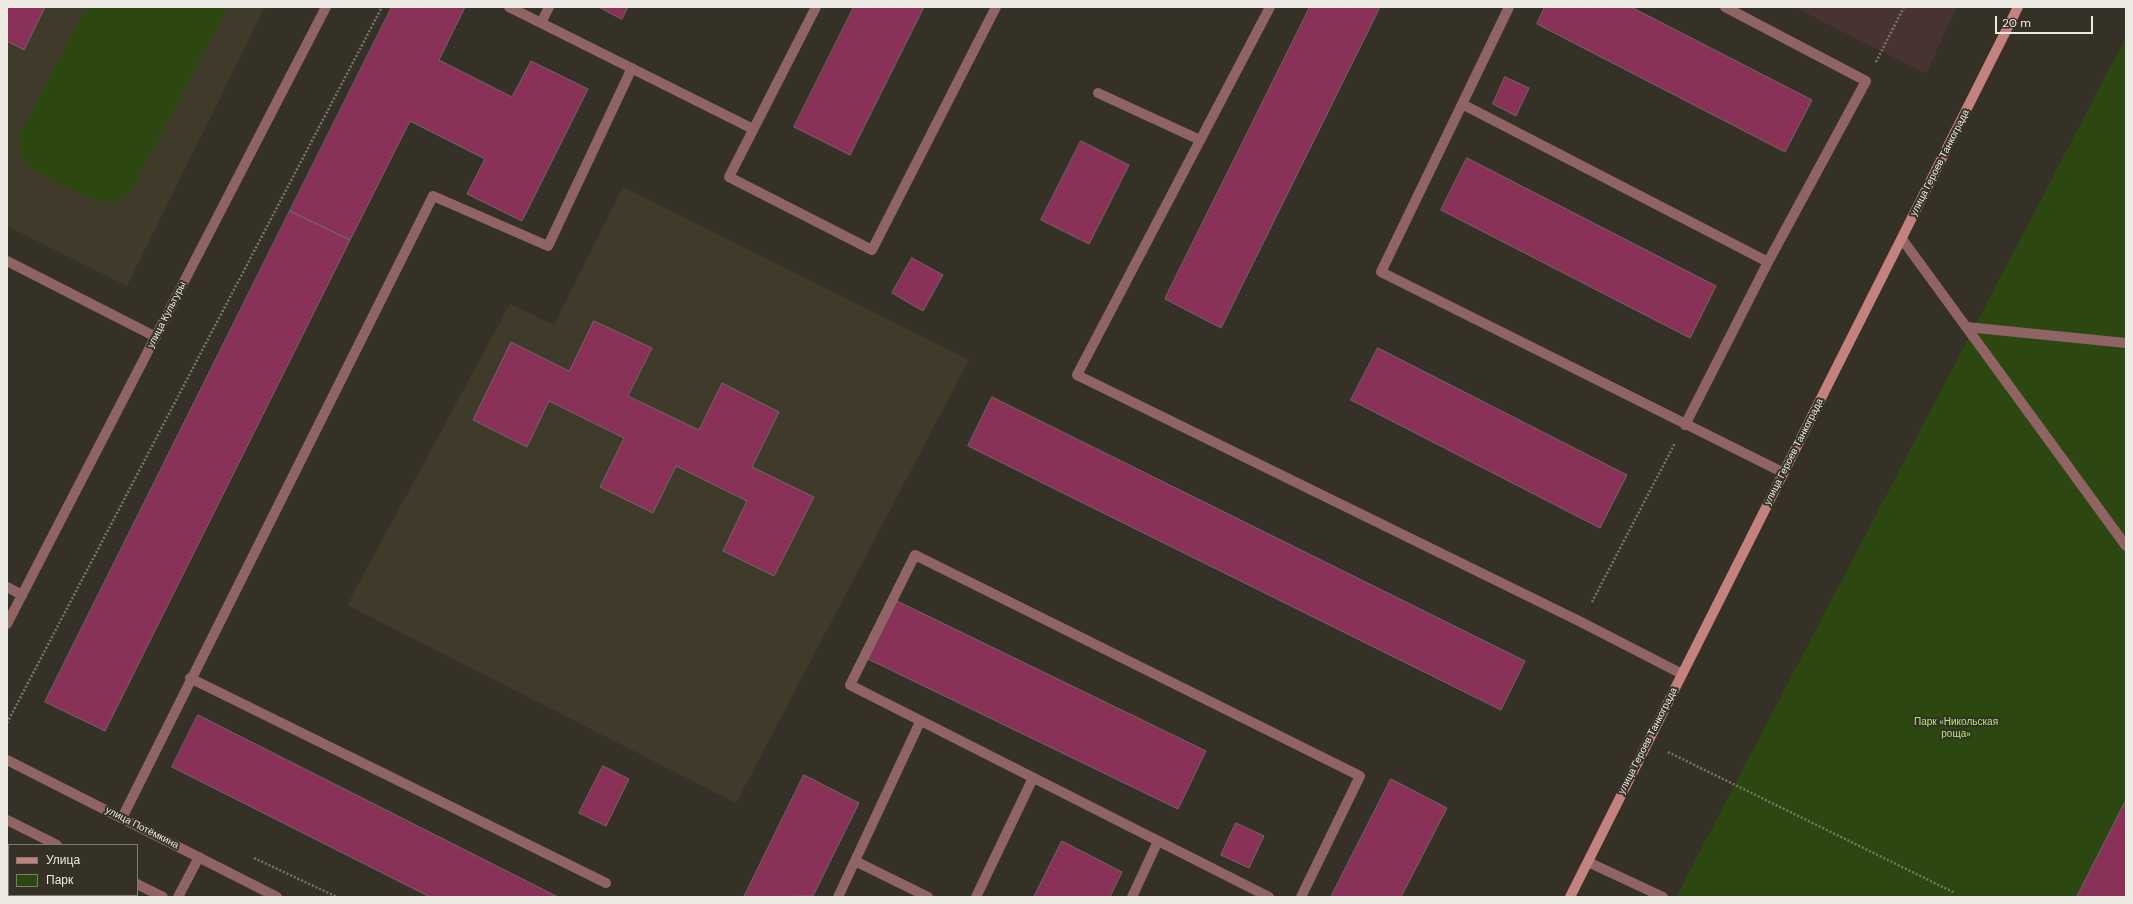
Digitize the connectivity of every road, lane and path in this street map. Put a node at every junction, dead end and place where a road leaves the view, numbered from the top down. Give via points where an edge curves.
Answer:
1 (326, 7) edge
2 (382, 7) edge
3 (509, 7) edge
4 (549, 7) edge
5 (816, 7) edge
6 (996, 7) edge
7 (1270, 7) edge
8 (1509, 7) edge
9 (1725, 7) edge
10 (1904, 7) edge
11 (2018, 7) edge
12 (541, 23) junction
13 (632, 68) junction
14 (1866, 81) junction
15 (1098, 93) dead end
16 (1462, 104) junction
17 (753, 129) junction
18 (1200, 140) junction
19 (1902, 238) junction
20 (7, 261) edge
21 (1768, 262) junction
22 (1966, 327) junction
23 (156, 337) junction
24 (2126, 343) edge
25 (1685, 425) junction
26 (1784, 473) junction
27 (2126, 546) edge
28 (7, 587) edge
29 (22, 595) junction
30 (1581, 622) junction
31 (7, 624) edge
32 (1682, 674) junction
33 (190, 678) junction
34 (920, 722) junction
35 (7, 723) edge
36 (1648, 743) junction
37 (7, 760) edge
38 (1033, 778) junction
39 (122, 818) junction
40 (7, 820) edge
41 (1158, 841) junction
42 (55, 844) edge
43 (199, 857) junction
44 (855, 861) junction
45 (1588, 862) junction
46 (606, 883) dead end
47 (138, 884) edge
48 (1955, 893) dead end
49 (163, 897) edge
50 (178, 897) edge
51 (277, 897) edge
52 (838, 897) edge
53 (928, 897) edge
54 (976, 897) edge
55 (1132, 897) edge
56 (1269, 897) edge
57 (1301, 897) edge
58 (1570, 897) edge
59 (1663, 897) edge

1 - 23 street, улица Культуры
2 - 35 path
3 - 12 street
4 - 12 street
5 - 17 street
6 - 17 street via 872,250 729,177
7 - 18 street
8 - 16 street
9 - 14 street
10 - 14 path
11 - 19 main road, улица Героев Танкограда
12 - 13 street
13 - 17 street
13 - 33 street via 548,246 433,196
14 - 21 street
15 - 18 street
16 - 21 street
16 - 25 street via 1381,272
18 - 30 street via 1077,375
19 - 22 street
19 - 26 main road, улица Героев Танкограда
20 - 23 street
21 - 25 street
22 - 24 street
22 - 27 street
23 - 29 street, улица Культуры
25 - 26 street
25 - 30 path
26 - 32 main road, улица Героев Танкограда
28 - 29 street
29 - 31 street, улица Культуры
30 - 32 street
32 - 36 main road, улица Героев Танкограда
33 - 39 street
33 - 46 street
34 - 38 street
34 - 44 street
34 - 57 street via 850,685 915,555 1360,776
36 - 45 main road, улица Героев Танкограда
36 - 48 path
37 - 39 street, улица Потёмкина
38 - 41 street
38 - 54 street
39 - 43 street, улица Потёмкина
40 - 42 street
41 - 55 street
41 - 56 street
43 - 50 street
43 - 51 street, улица Потёмкина
44 - 52 street
44 - 53 street
45 - 58 main road, улица Героев Танкограда
45 - 59 street
47 - 49 street

